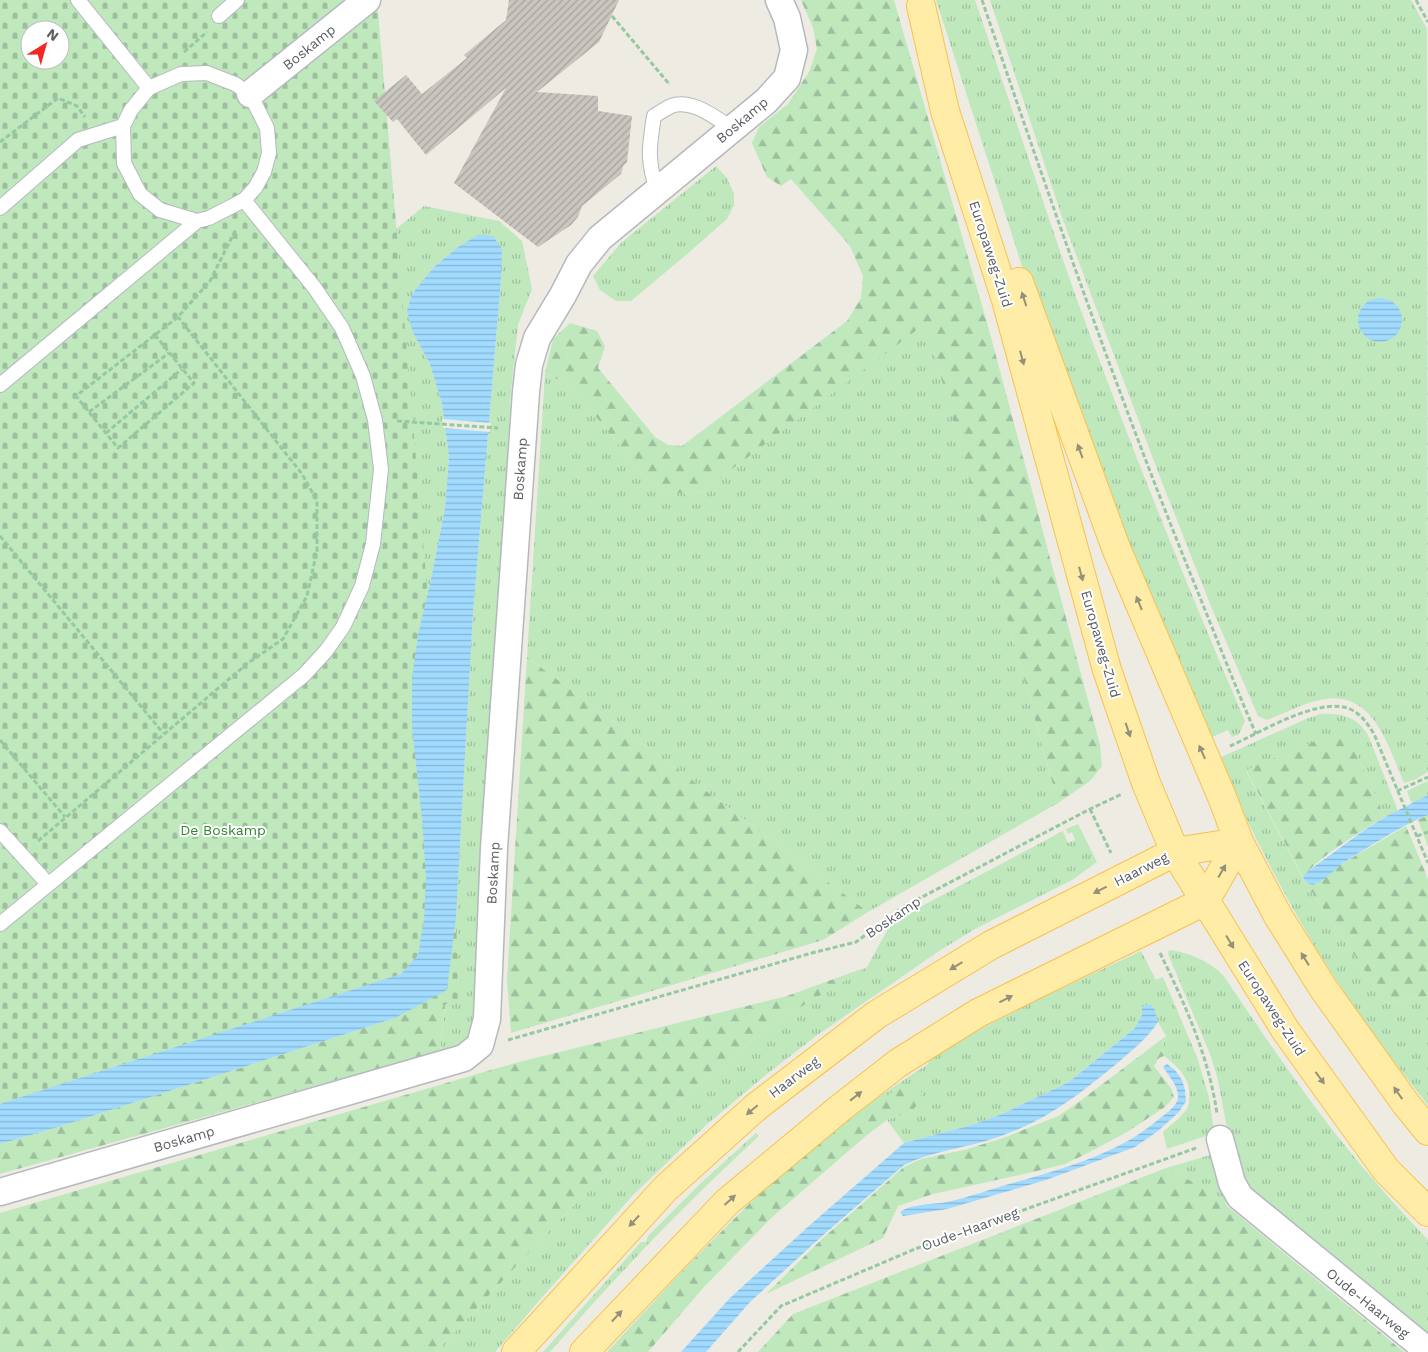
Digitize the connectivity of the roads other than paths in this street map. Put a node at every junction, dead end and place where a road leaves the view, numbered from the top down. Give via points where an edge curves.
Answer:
1 (78, 0) edge
2 (237, 0) edge
3 (779, 0) edge
4 (359, 2) edge
5 (920, 3) edge
6 (219, 16) road end
7 (149, 88) junction
8 (250, 94) junction
9 (123, 126) junction
10 (732, 128) junction
11 (657, 191) junction
12 (248, 205) junction
13 (0, 208) edge
14 (197, 221) junction
15 (0, 385) edge
16 (0, 831) edge
17 (1239, 842) junction
18 (1175, 852) junction
19 (48, 884) junction
20 (1205, 900) junction
21 (0, 924) edge
22 (1428, 1131) edge
23 (1220, 1139) road end
24 (0, 1192) edge
25 (1428, 1212) edge
26 (1428, 1351) edge
27 (516, 1352) edge
28 (584, 1352) edge

1 - 7 lane
2 - 6 lane
3 - 10 street, Boskamp via 788,18 794,50 787,78 766,101
4 - 8 street, Boskamp
17 -> 5 main road, Europaweg-Zuid via 1116,548
5 -> 18 main road, Europaweg-Zuid via 945,111 1006,300 1107,670 1146,783
7 - 8 lane via 181,74 207,73
7 - 9 lane
8 - 12 lane via 267,128 269,153
9 - 13 lane via 78,140
9 - 14 lane via 124,163 140,194 160,210
10 - 11 street, Boskamp
10 - 11 lane via 702,110 683,104 654,116 649,150 650,169
11 - 24 street, Boskamp via 600,238 579,264 537,338 529,365 494,848 487,1019 480,1045 464,1058
12 - 14 lane
12 - 19 lane via 314,287 342,328 363,376 375,420 381,469 373,544 362,586 343,627 304,675
14 - 15 lane
16 - 19 lane
17 - 18 main road, Haarweg
20 -> 17 main road
22 -> 17 main road, Europaweg-Zuid via 1323,988 1278,916
18 - 20 main road, Europaweg-Zuid
18 -> 27 main road, Haarweg via 991,945 876,1015 828,1051 756,1107 666,1188
19 - 21 lane
20 -> 25 main road, Europaweg-Zuid via 1291,1039 1386,1170
28 -> 20 main road via 728,1202 838,1109 898,1064 978,1013
23 - 26 street, Oude-Haarweg via 1232,1182 1240,1197

